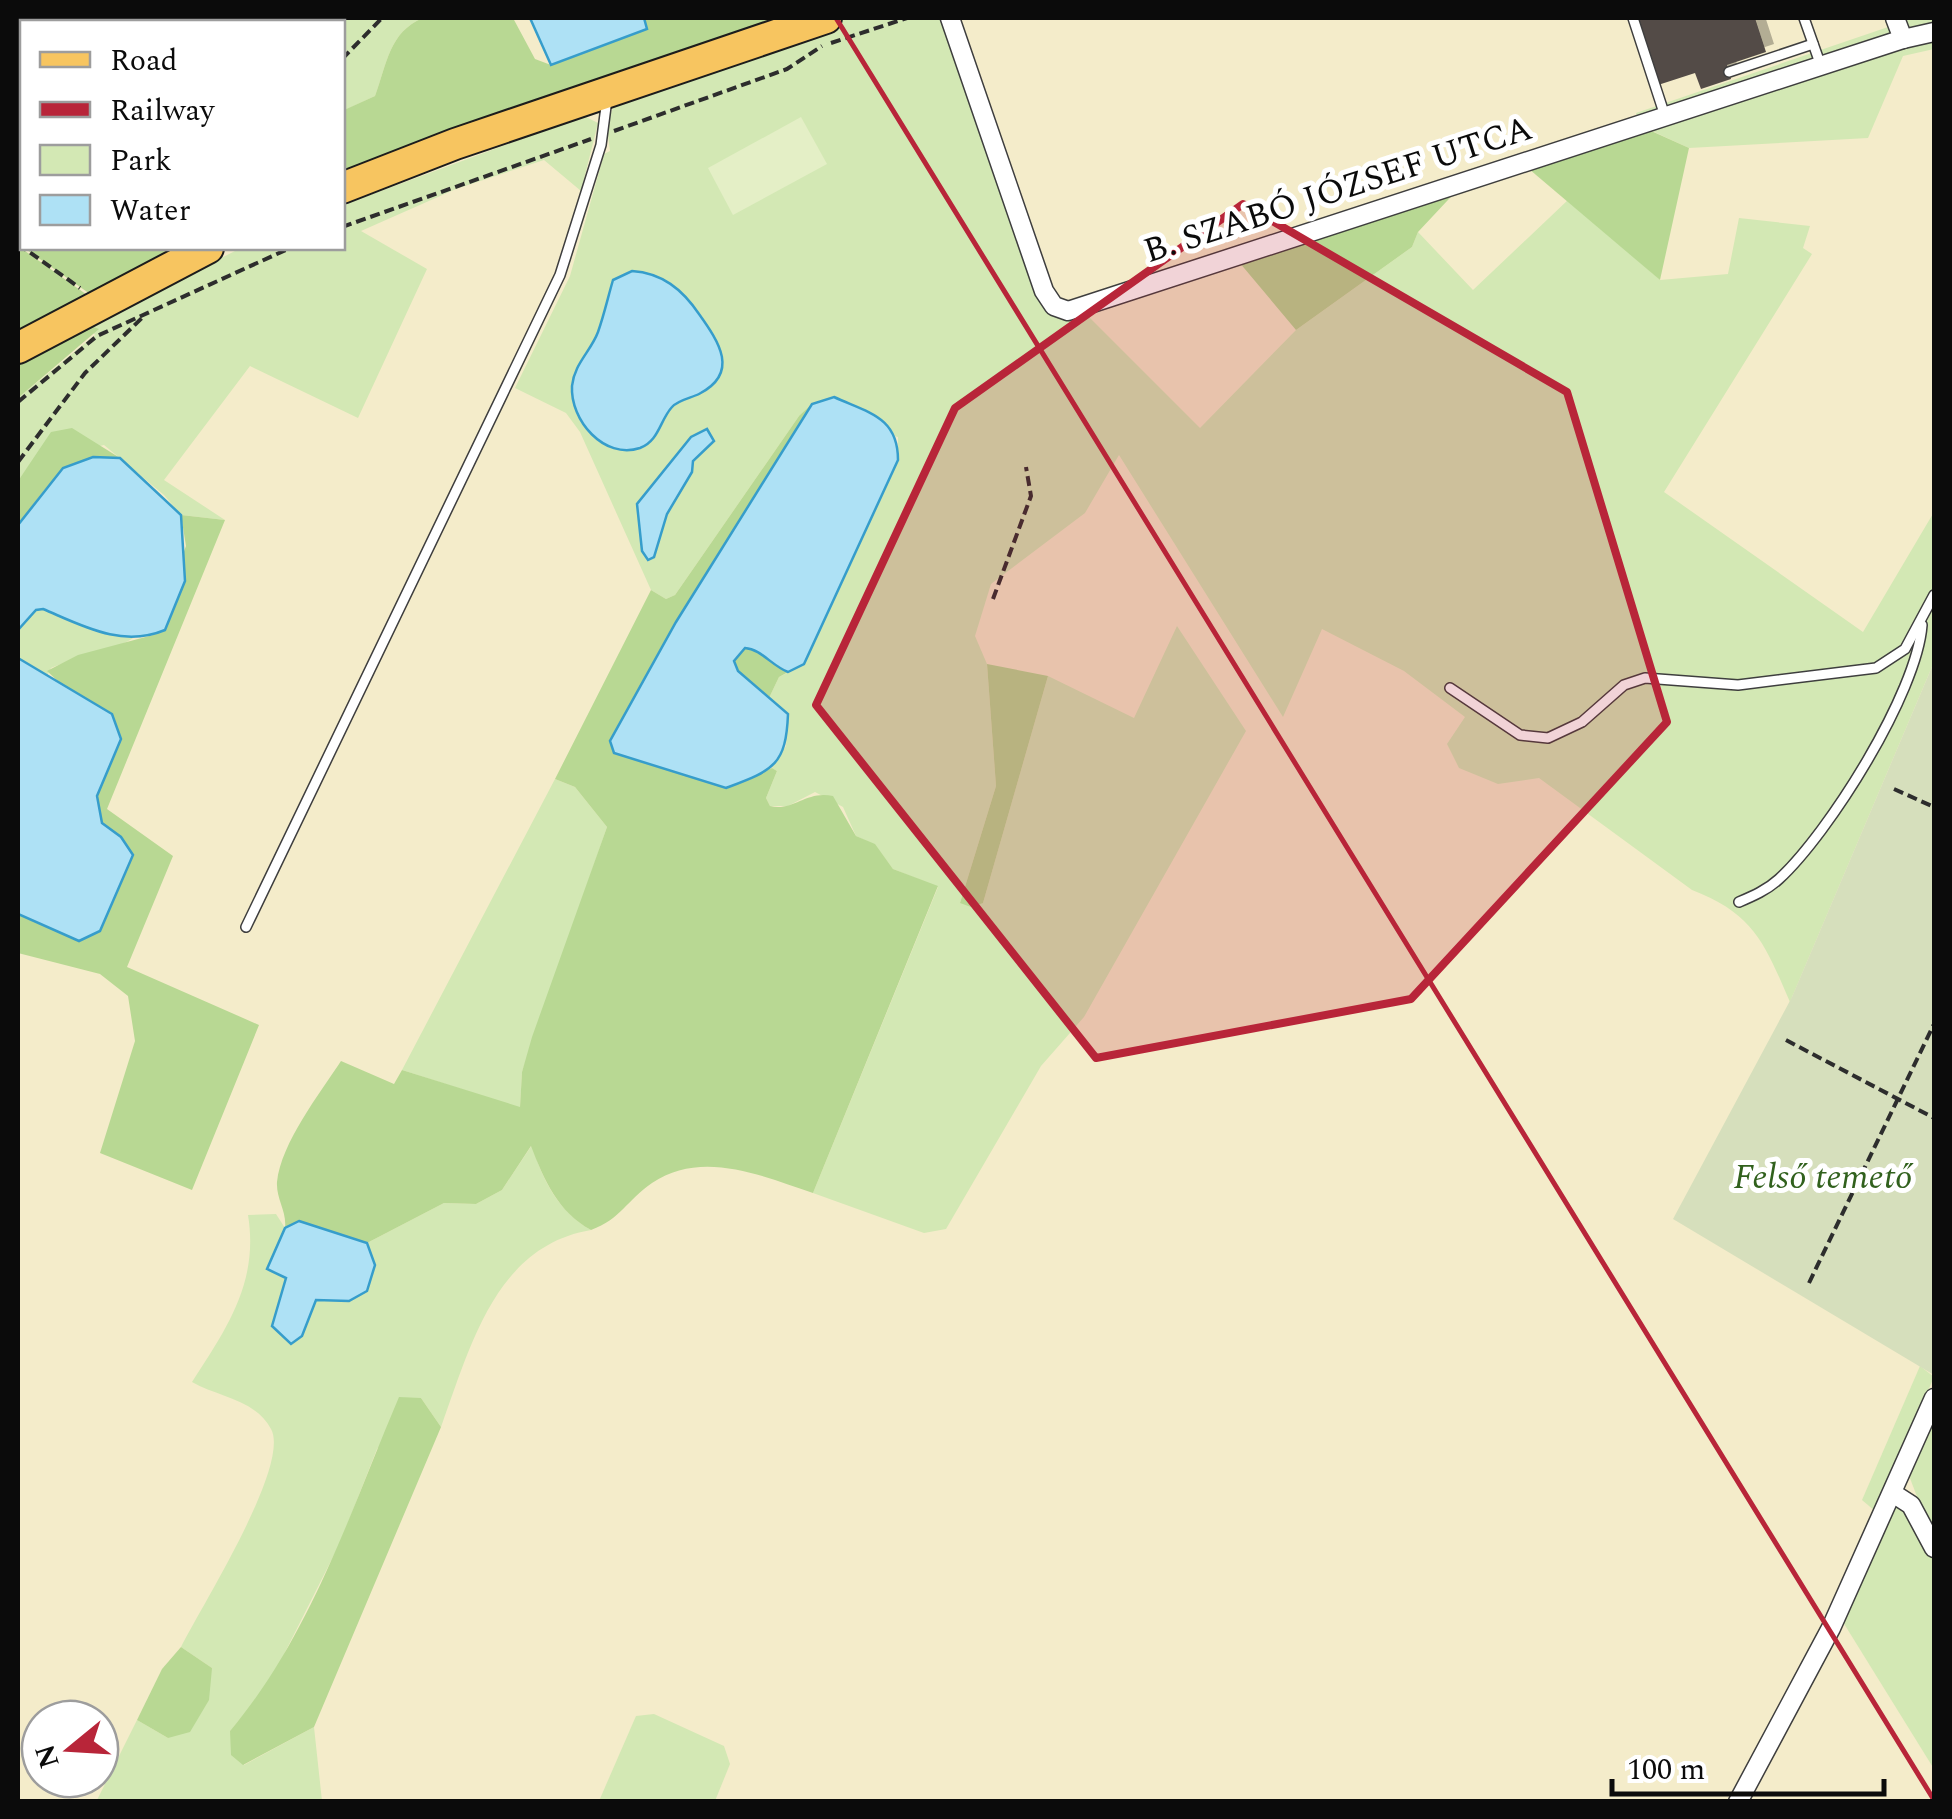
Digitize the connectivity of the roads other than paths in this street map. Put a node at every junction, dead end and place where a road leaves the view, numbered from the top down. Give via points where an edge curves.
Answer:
1 (826, 18) edge
2 (950, 18) edge
3 (1633, 18) edge
4 (1804, 18) edge
5 (1895, 18) edge
6 (1934, 32) edge
7 (1902, 38) junction
8 (1813, 44) junction
9 (1821, 66) junction
10 (1729, 72) dead end
11 (608, 91) junction
12 (1666, 116) junction
13 (345, 187) edge
14 (204, 250) edge
15 (18, 348) edge
16 (1934, 595) edge
17 (1922, 624) junction
18 (1450, 688) dead end
19 (1739, 902) dead end
20 (246, 927) dead end
21 (1934, 1398) edge
22 (1894, 1494) junction
23 (1934, 1548) edge
24 (1738, 1802) edge

1 - 11 main road
2 - 12 street, B. SZABÓ JÓZSEF UTCA via 1044,290 1065,311
3 - 12 lane
4 - 8 lane
5 - 7 street
6 - 7 street, B. SZABÓ JÓZSEF UTCA
7 - 9 street, B. SZABÓ JÓZSEF UTCA
8 - 9 lane
8 - 10 lane
9 - 12 street, B. SZABÓ JÓZSEF UTCA
11 - 13 main road
11 - 20 lane via 603,134 560,275
14 - 15 main road
16 - 17 lane
17 - 18 lane via 1904,649 1876,668 1738,685 1644,678 1548,738 1520,735
17 - 19 lane via 1909,682 1842,796 1798,860 1776,882
21 - 22 street
22 - 23 street via 1911,1505
22 - 24 street

